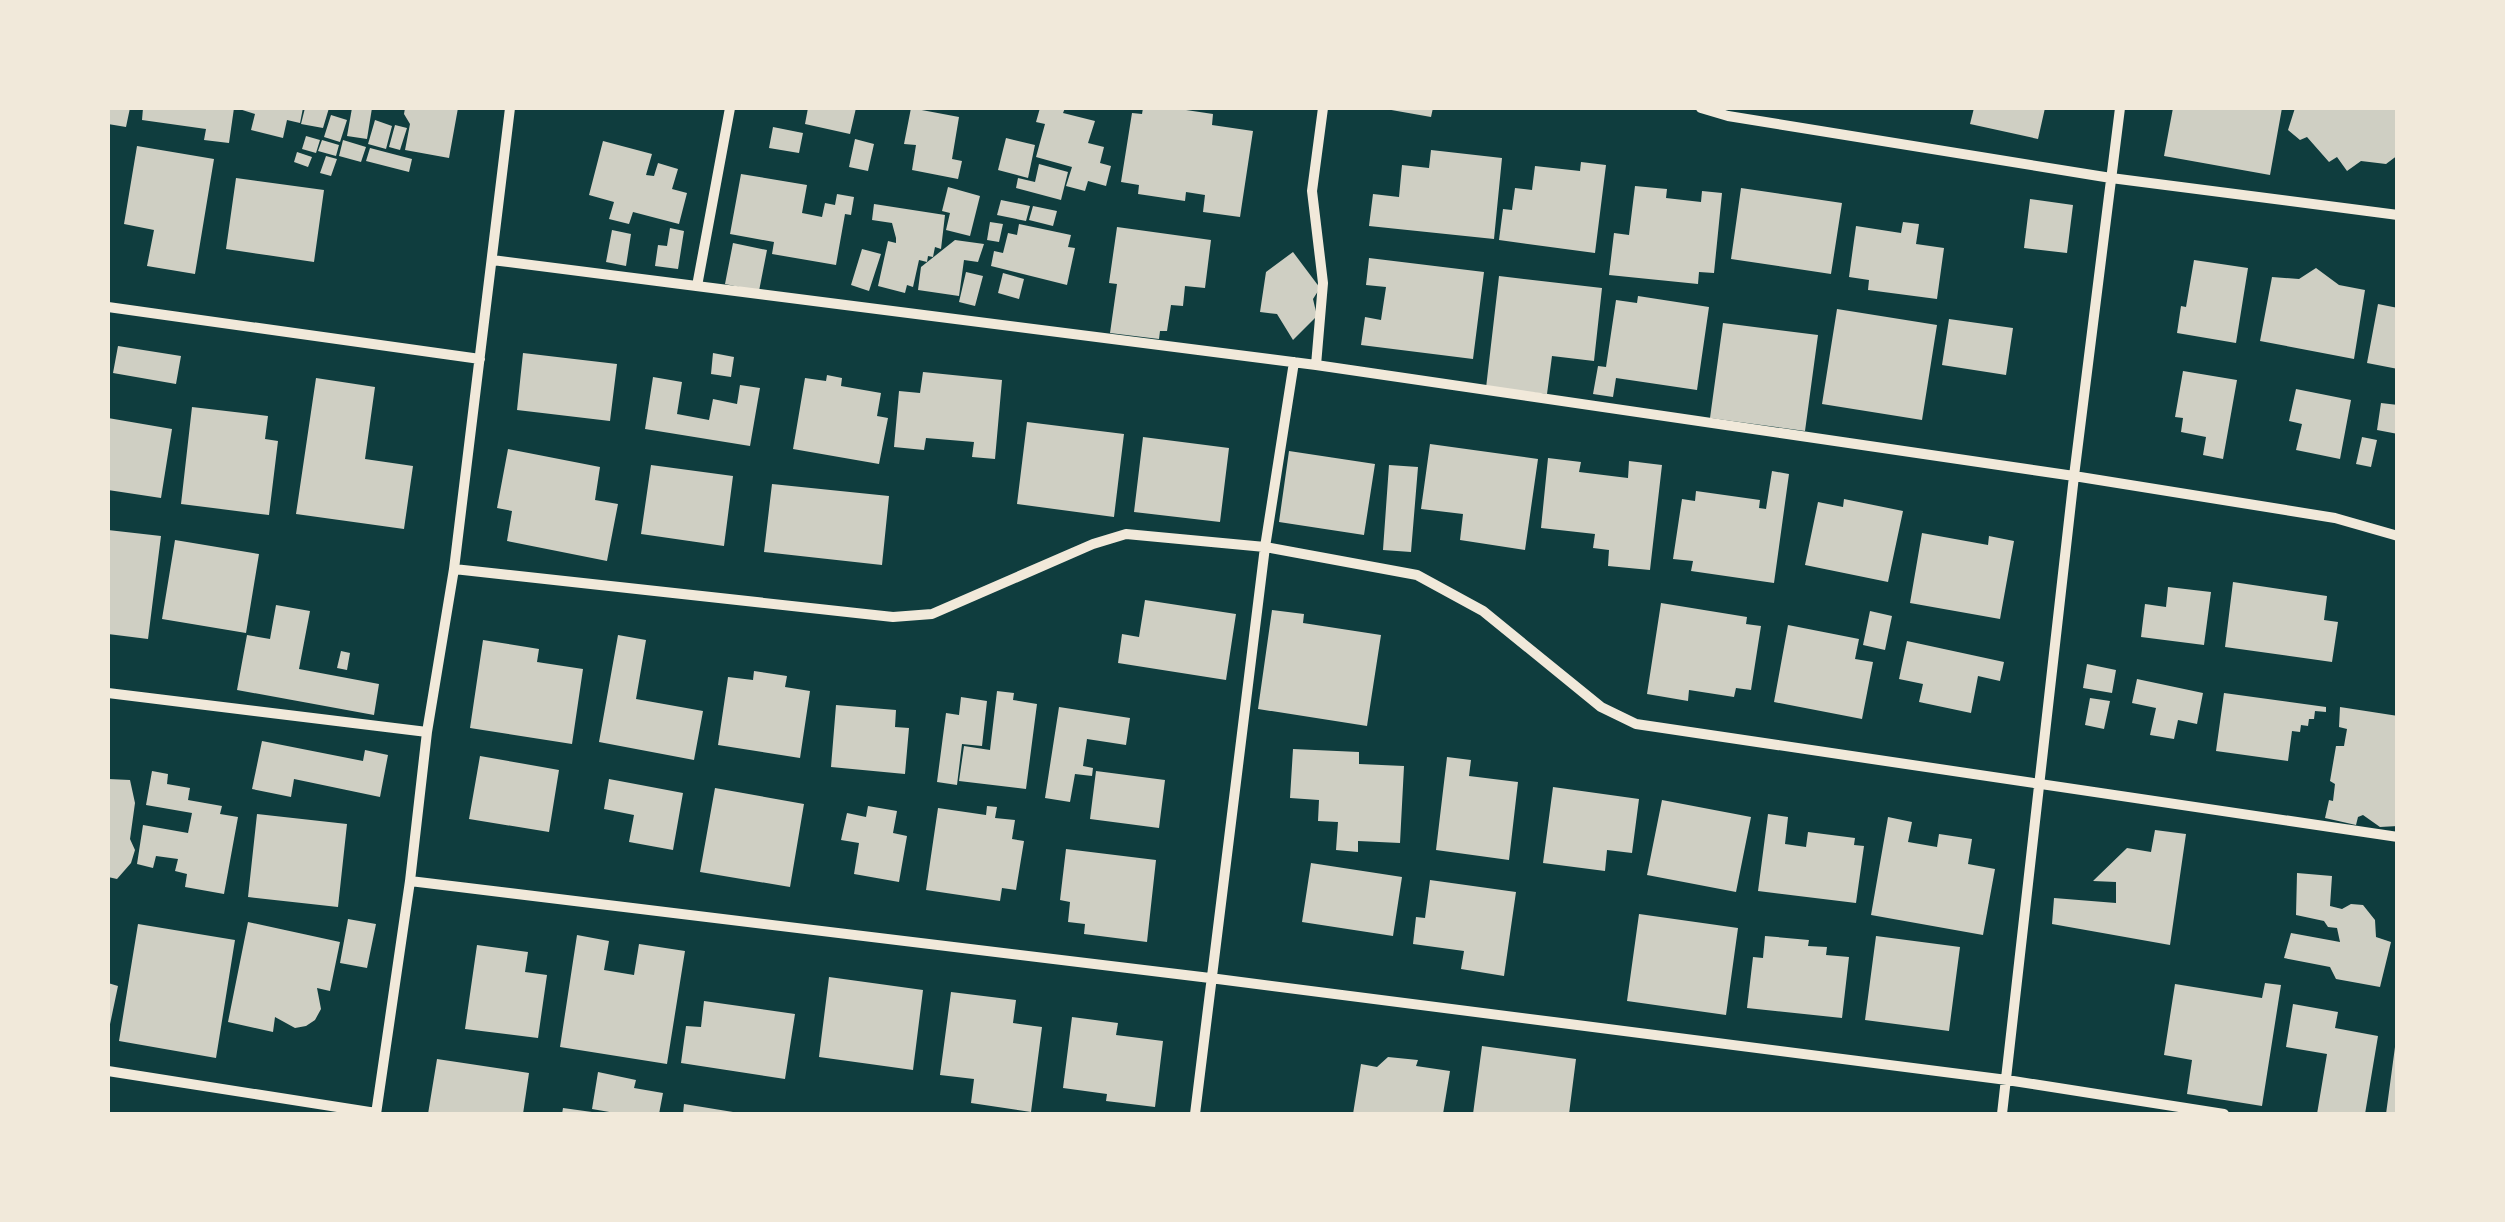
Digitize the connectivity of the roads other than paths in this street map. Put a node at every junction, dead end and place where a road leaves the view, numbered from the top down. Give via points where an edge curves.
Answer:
1 (510, 108) edge
2 (730, 108) edge
3 (1323, 108) edge
4 (1701, 108) edge
5 (2120, 108) edge
6 (2111, 178) junction
7 (2398, 216) edge
8 (492, 260) junction
9 (697, 286) junction
10 (108, 308) edge
11 (480, 359) junction
12 (1294, 362) junction
13 (1316, 365) junction
14 (2074, 476) junction
15 (2398, 536) edge
16 (1265, 547) junction
17 (454, 569) junction
18 (108, 693) edge
19 (428, 732) junction
20 (2038, 786) junction
21 (2398, 837) edge
22 (410, 881) junction
23 (1210, 978) junction
24 (108, 1071) edge
25 (2006, 1080) junction
26 (376, 1114) edge
27 (1195, 1114) edge
28 (2002, 1114) edge
29 (2224, 1114) edge

1 - 8 street
2 - 9 street
3 - 13 street via 1312,192 1323,283
4 - 6 street
5 - 6 street
6 - 7 street
6 - 14 street
8 - 9 street
8 - 11 street
9 - 12 street
10 - 11 street
11 - 17 street
12 - 13 street
12 - 16 street
13 - 14 street
14 - 15 street via 2335,518
14 - 20 street
16 - 17 street via 1126,534 932,614 892,618
16 - 20 street via 1417,575 1484,611 1601,707 1636,724
16 - 23 street
17 - 19 street
18 - 19 street
19 - 22 street
20 - 21 street
20 - 25 street
22 - 23 street
22 - 26 street
23 - 25 street
23 - 27 street
24 - 26 street
25 - 28 street
25 - 29 street

